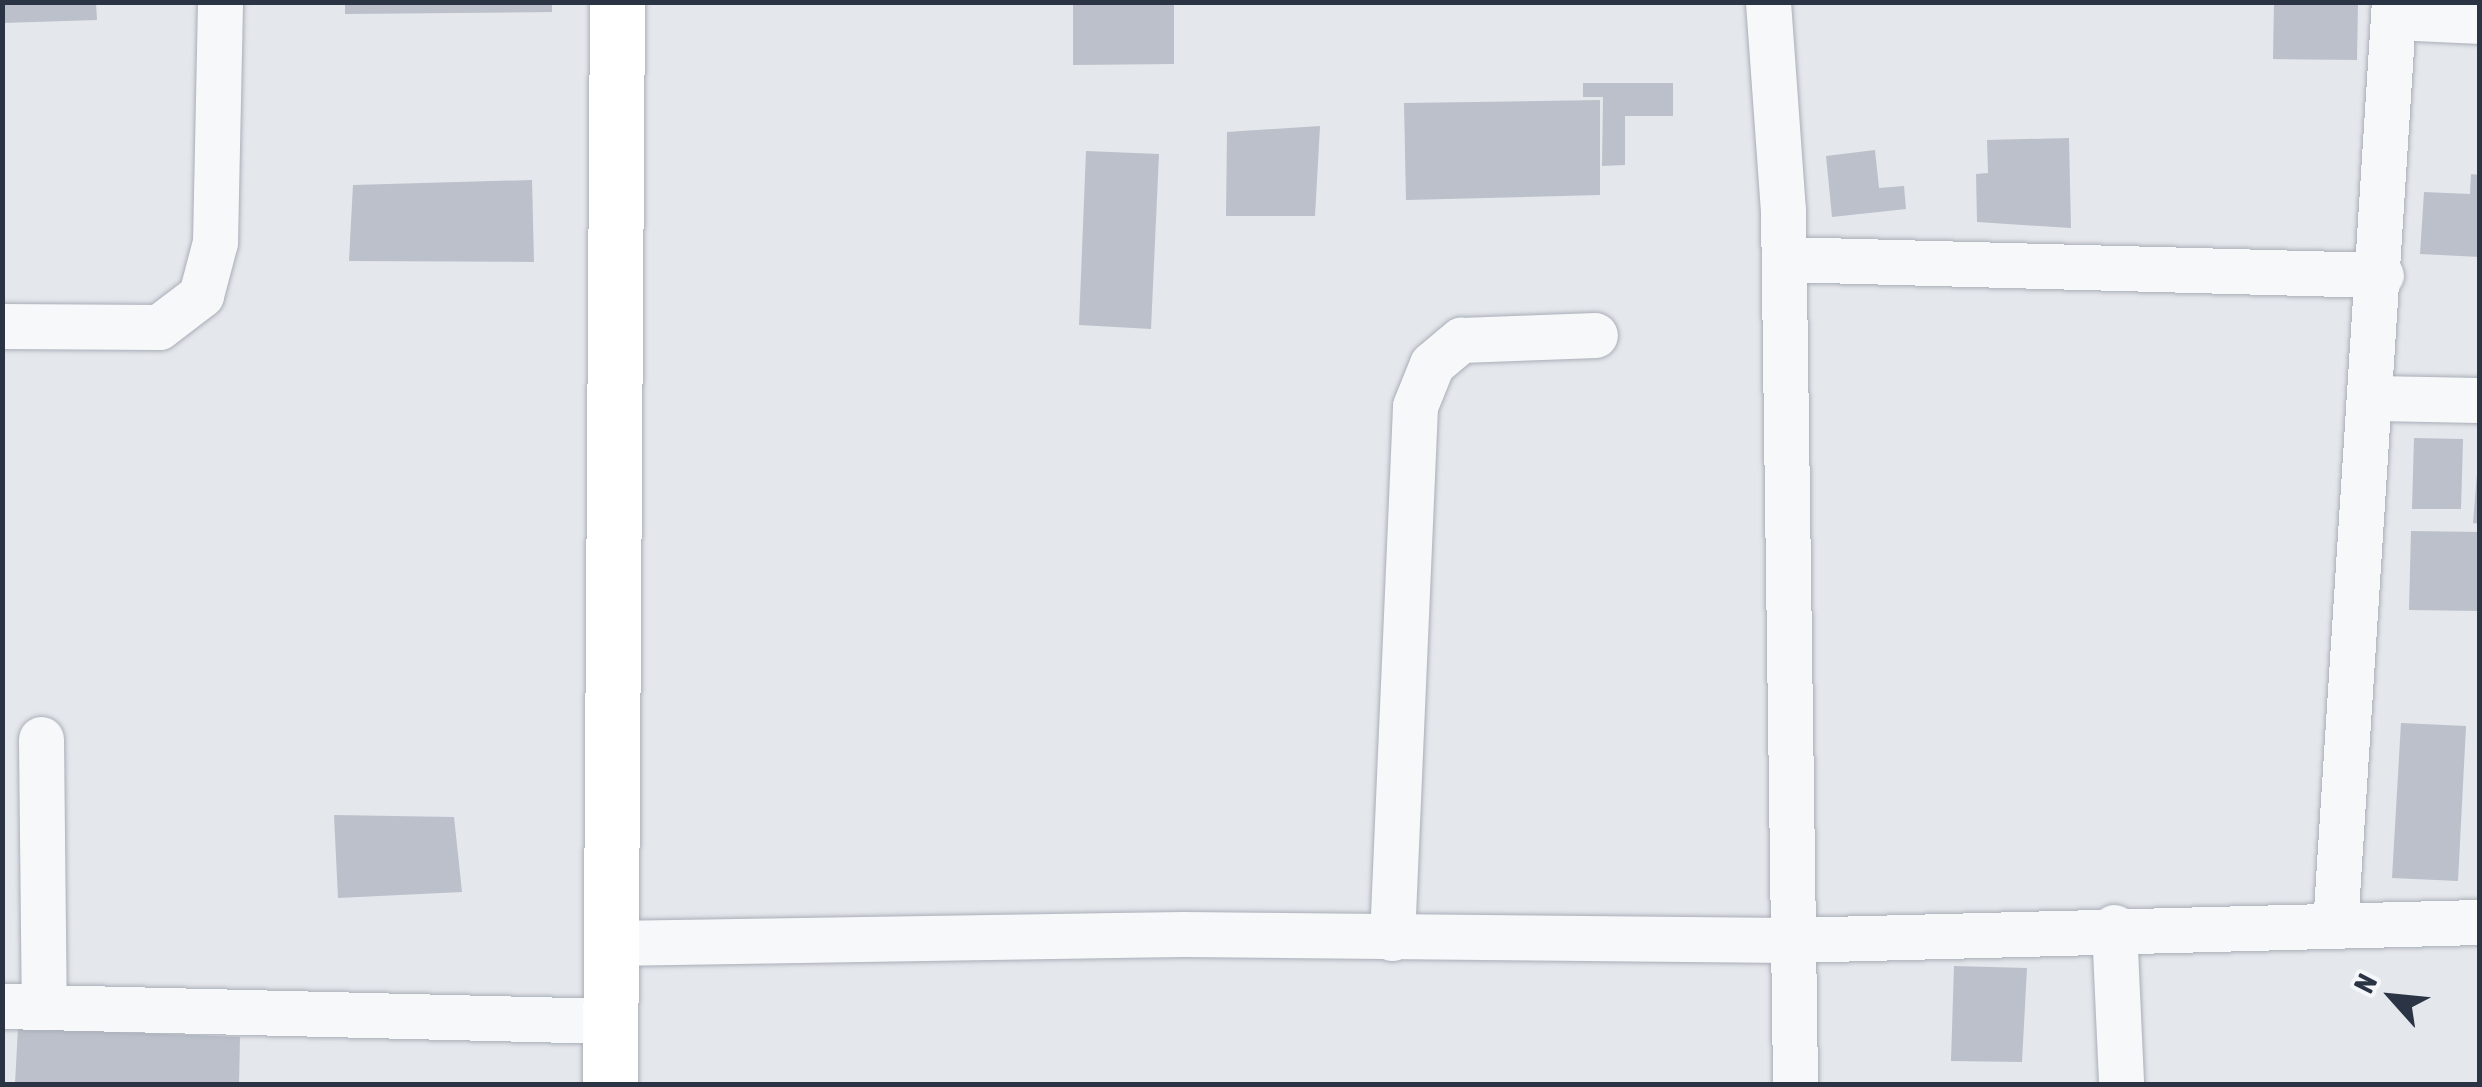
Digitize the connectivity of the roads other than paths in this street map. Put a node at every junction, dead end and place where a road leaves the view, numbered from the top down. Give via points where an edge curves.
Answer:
1 (220, 2) edge
2 (617, 2) edge
3 (1768, 2) edge
4 (2394, 10) edge
5 (2480, 21) edge
6 (1784, 259) junction
7 (2380, 274) junction
8 (2, 326) edge
9 (1596, 335) dead end
10 (2374, 398) junction
11 (2480, 400) edge
12 (41, 739) dead end
13 (2480, 922) edge
14 (2335, 926) junction
15 (2114, 927) junction
16 (1392, 938) junction
17 (1791, 940) junction
18 (611, 943) junction
19 (23, 1006) edge
20 (610, 1022) junction
21 (610, 1084) edge
22 (1795, 1084) edge
23 (2121, 1084) edge

1 - 8 street via 215,242 200,295 160,327
2 - 18 street
3 - 6 street
4 - 5 street
4 - 7 street
6 - 7 street
6 - 17 street
7 - 10 street
9 - 16 street via 1461,340 1432,364 1415,406
10 - 11 street
10 - 14 street
12 - 19 street
13 - 14 street
14 - 15 street
15 - 17 street
15 - 23 street
16 - 17 street
16 - 18 street
17 - 22 street
18 - 20 street
19 - 20 street
20 - 21 street

